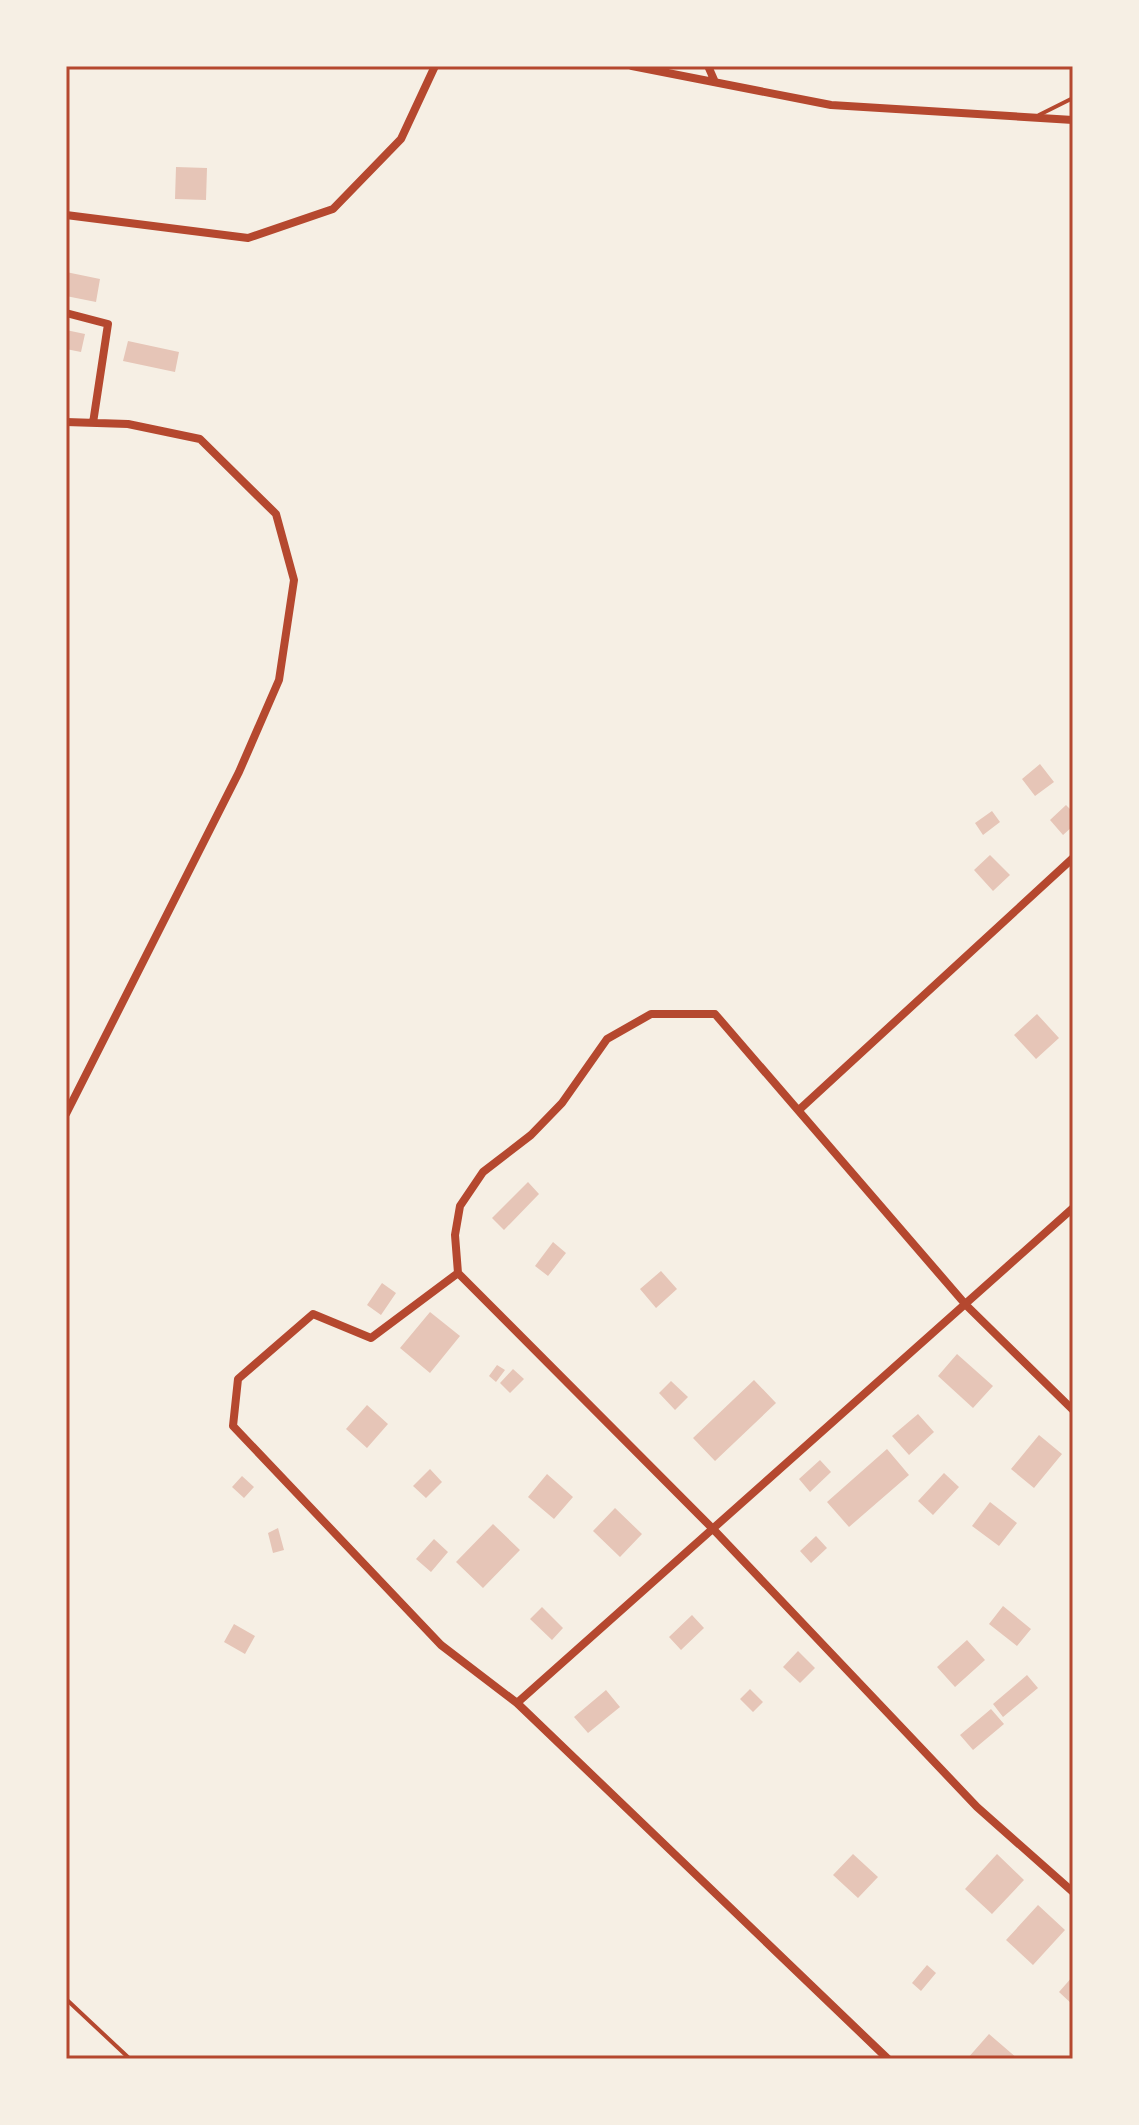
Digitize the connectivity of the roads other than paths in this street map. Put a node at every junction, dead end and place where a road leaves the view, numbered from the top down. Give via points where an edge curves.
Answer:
1 (435, 66) edge
2 (632, 66) edge
3 (708, 66) edge
4 (715, 82) junction
5 (1073, 98) edge
6 (1034, 117) junction
7 (1073, 120) edge
8 (66, 215) edge
9 (66, 313) edge
10 (66, 422) edge
11 (93, 423) junction
12 (1073, 858) edge
13 (800, 1109) junction
14 (66, 1114) edge
15 (1073, 1208) edge
16 (458, 1273) junction
17 (966, 1305) junction
18 (1073, 1410) edge
19 (714, 1530) junction
20 (517, 1703) junction
21 (1073, 1892) edge
22 (66, 1999) edge
23 (130, 2059) edge
24 (888, 2059) edge

1 - 8 street via 401,139 333,209 248,238
2 - 4 street
3 - 4 street
4 - 6 street via 831,105
5 - 6 lane
6 - 7 street
9 - 11 street via 108,324
10 - 11 street
11 - 14 street via 128,424 200,439 276,514 294,580 279,680 239,772
12 - 13 street
13 - 16 street via 715,1014 651,1014 607,1039 562,1103 483,1172 460,1206 455,1235
13 - 17 street
15 - 17 street
16 - 19 street
16 - 20 street via 371,1338 313,1314 238,1379 233,1426 441,1645
17 - 18 street
17 - 19 street
19 - 20 street
19 - 21 street via 977,1807
20 - 24 street
22 - 23 lane

